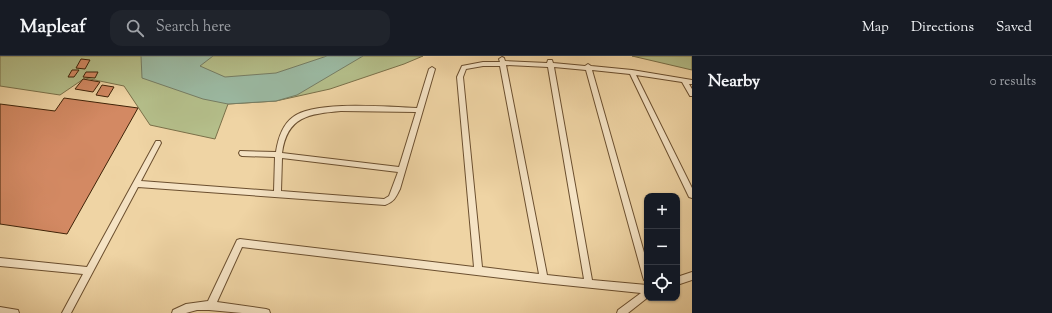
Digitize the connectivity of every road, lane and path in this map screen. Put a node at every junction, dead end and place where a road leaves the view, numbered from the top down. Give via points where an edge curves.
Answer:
1 (502, 59) junction
2 (550, 61) junction
3 (588, 66) junction
4 (432, 69) dead end
5 (632, 72) junction
6 (684, 80) junction
7 (692, 82) edge
8 (692, 94) edge
9 (419, 110) junction
10 (158, 143) dead end
11 (242, 153) dead end
12 (280, 155) junction
13 (401, 170) junction
14 (136, 184) junction
15 (277, 194) junction
16 (692, 195) edge
17 (0, 262) edge
18 (644, 266) edge
19 (89, 271) junction
20 (478, 271) junction
21 (692, 276) edge
22 (544, 279) junction
23 (680, 280) edge
24 (589, 284) junction
25 (644, 289) edge
26 (644, 294) edge
27 (211, 305) junction
28 (0, 311) edge
29 (15, 313) edge
30 (66, 313) edge
31 (176, 313) edge
32 (266, 313) edge
33 (621, 313) edge

1 - 2 lane
1 - 20 lane via 464,67 460,77
1 - 22 lane
2 - 3 lane
2 - 24 lane
3 - 5 lane
3 - 18 lane
4 - 9 lane
5 - 6 lane
5 - 16 lane
6 - 7 lane
6 - 8 lane
9 - 12 lane via 332,109 310,112 290,123 283,135
9 - 13 lane
10 - 14 lane
11 - 12 lane
12 - 13 lane
12 - 15 lane
13 - 15 lane via 392,198 384,202
14 - 15 lane
14 - 19 lane
17 - 19 lane
19 - 30 lane
20 - 22 lane
20 - 27 lane via 240,243
21 - 23 lane
22 - 24 lane
24 - 25 lane
26 - 33 lane
27 - 31 lane via 183,309
27 - 32 lane
28 - 29 lane

